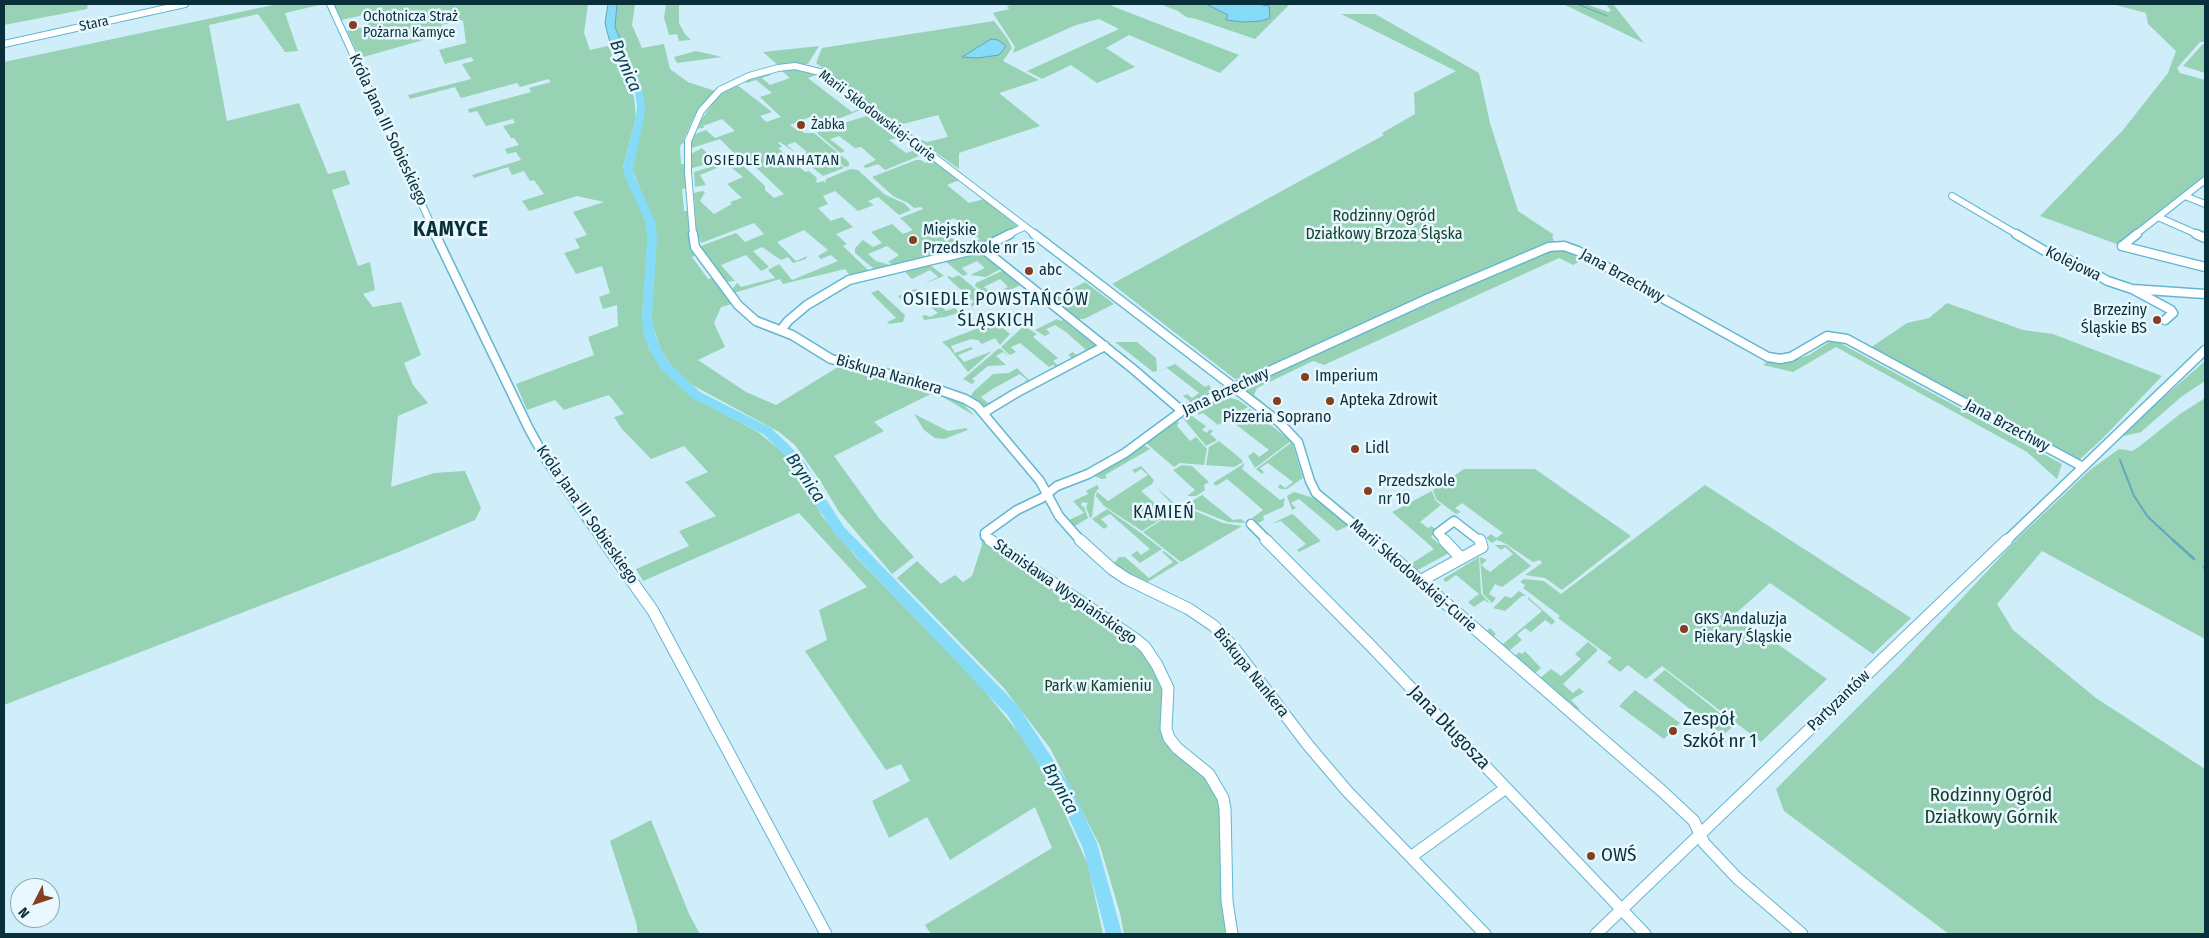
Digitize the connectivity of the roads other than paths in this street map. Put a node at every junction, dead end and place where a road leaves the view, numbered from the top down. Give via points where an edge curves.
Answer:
1 (185, 4) edge
2 (330, 4) edge
3 (4, 44) edge
4 (2205, 180) edge
5 (1952, 196) dead end
6 (2185, 196) junction
7 (2205, 204) edge
8 (2158, 217) junction
9 (1024, 227) junction
10 (2205, 238) edge
11 (2122, 246) joint
12 (982, 248) junction
13 (2205, 267) edge
14 (723, 287) joint
15 (2132, 289) junction
16 (2205, 294) edge
17 (2165, 320) dead end
18 (782, 330) junction
19 (1105, 346) junction
20 (2205, 350) edge
21 (1233, 388) junction
22 (1182, 411) junction
23 (983, 413) junction
24 (2083, 467) junction
25 (1047, 494) junction
26 (1251, 524) dead end
27 (1461, 558) junction
28 (1420, 581) junction
29 (1506, 788) junction
30 (1700, 835) junction
31 (1412, 856) junction
32 (1622, 908) junction
33 (826, 934) edge
34 (1232, 934) edge
35 (1485, 934) edge
36 (1596, 934) edge
37 (1645, 934) edge
38 (1802, 934) edge

1 - 3 street, Stara
2 - 33 street, Króla Jana III Sobieskiego via 444,253 544,458 654,610
4 - 6 street
5 - 15 street, Kolejowa via 2050,254
6 - 7 street
6 - 8 street
8 - 10 street
8 - 11 street
9 - 12 street
9 - 14 street, Marii Skłodowskiej-Curie via 824,73 795,66 778,68 749,76 720,90 701,111 688,141 695,247
9 - 21 street, Marii Skłodowskiej-Curie
11 - 13 street
12 - 18 street via 849,280 807,305
12 - 19 street
14 - 18 street, Biskupa Nankera via 750,317
15 - 16 street, Kolejowa
15 - 17 street via 2171,310 2173,313
18 - 23 street, Biskupa Nankera via 830,359 950,393 972,402
19 - 22 street
19 - 23 street
20 - 24 street, Partyzantów
21 - 22 street, Jana Brzechwy
21 - 24 street, Jana Brzechwy via 1544,249 1564,246 1768,357 1791,357 1827,336 1847,339
21 - 28 street, Marii Skłodowskiej-Curie via 1294,436 1302,449 1316,493
22 - 25 street, Jana Brzechwy via 1125,453
23 - 25 street, Biskupa Nankera via 1040,481
24 - 30 street, Partyzantów
25 - 31 street, Biskupa Nankera via 1064,523 1112,569 1143,588 1189,609 1214,626 1347,791
25 - 34 street, Stanisława Wyspiańskiego via 1017,510 985,536 1140,643 1162,674 1169,695 1166,729 1169,738 1209,774 1225,809 1227,901
26 - 29 street, Jana Długosza
27 - 27 street via 1482,544 1454,521 1438,534
27 - 28 street
28 - 30 street, Marii Skłodowskiej-Curie via 1663,792 1694,821
29 - 31 street
29 - 32 street, Jana Długosza
30 - 32 street, Partyzantów
30 - 38 street, Marii Skłodowskiej-Curie via 1704,844 1737,878
31 - 35 street, Biskupa Nankera
32 - 36 street, Partyzantów
32 - 37 street, Jana Długosza

